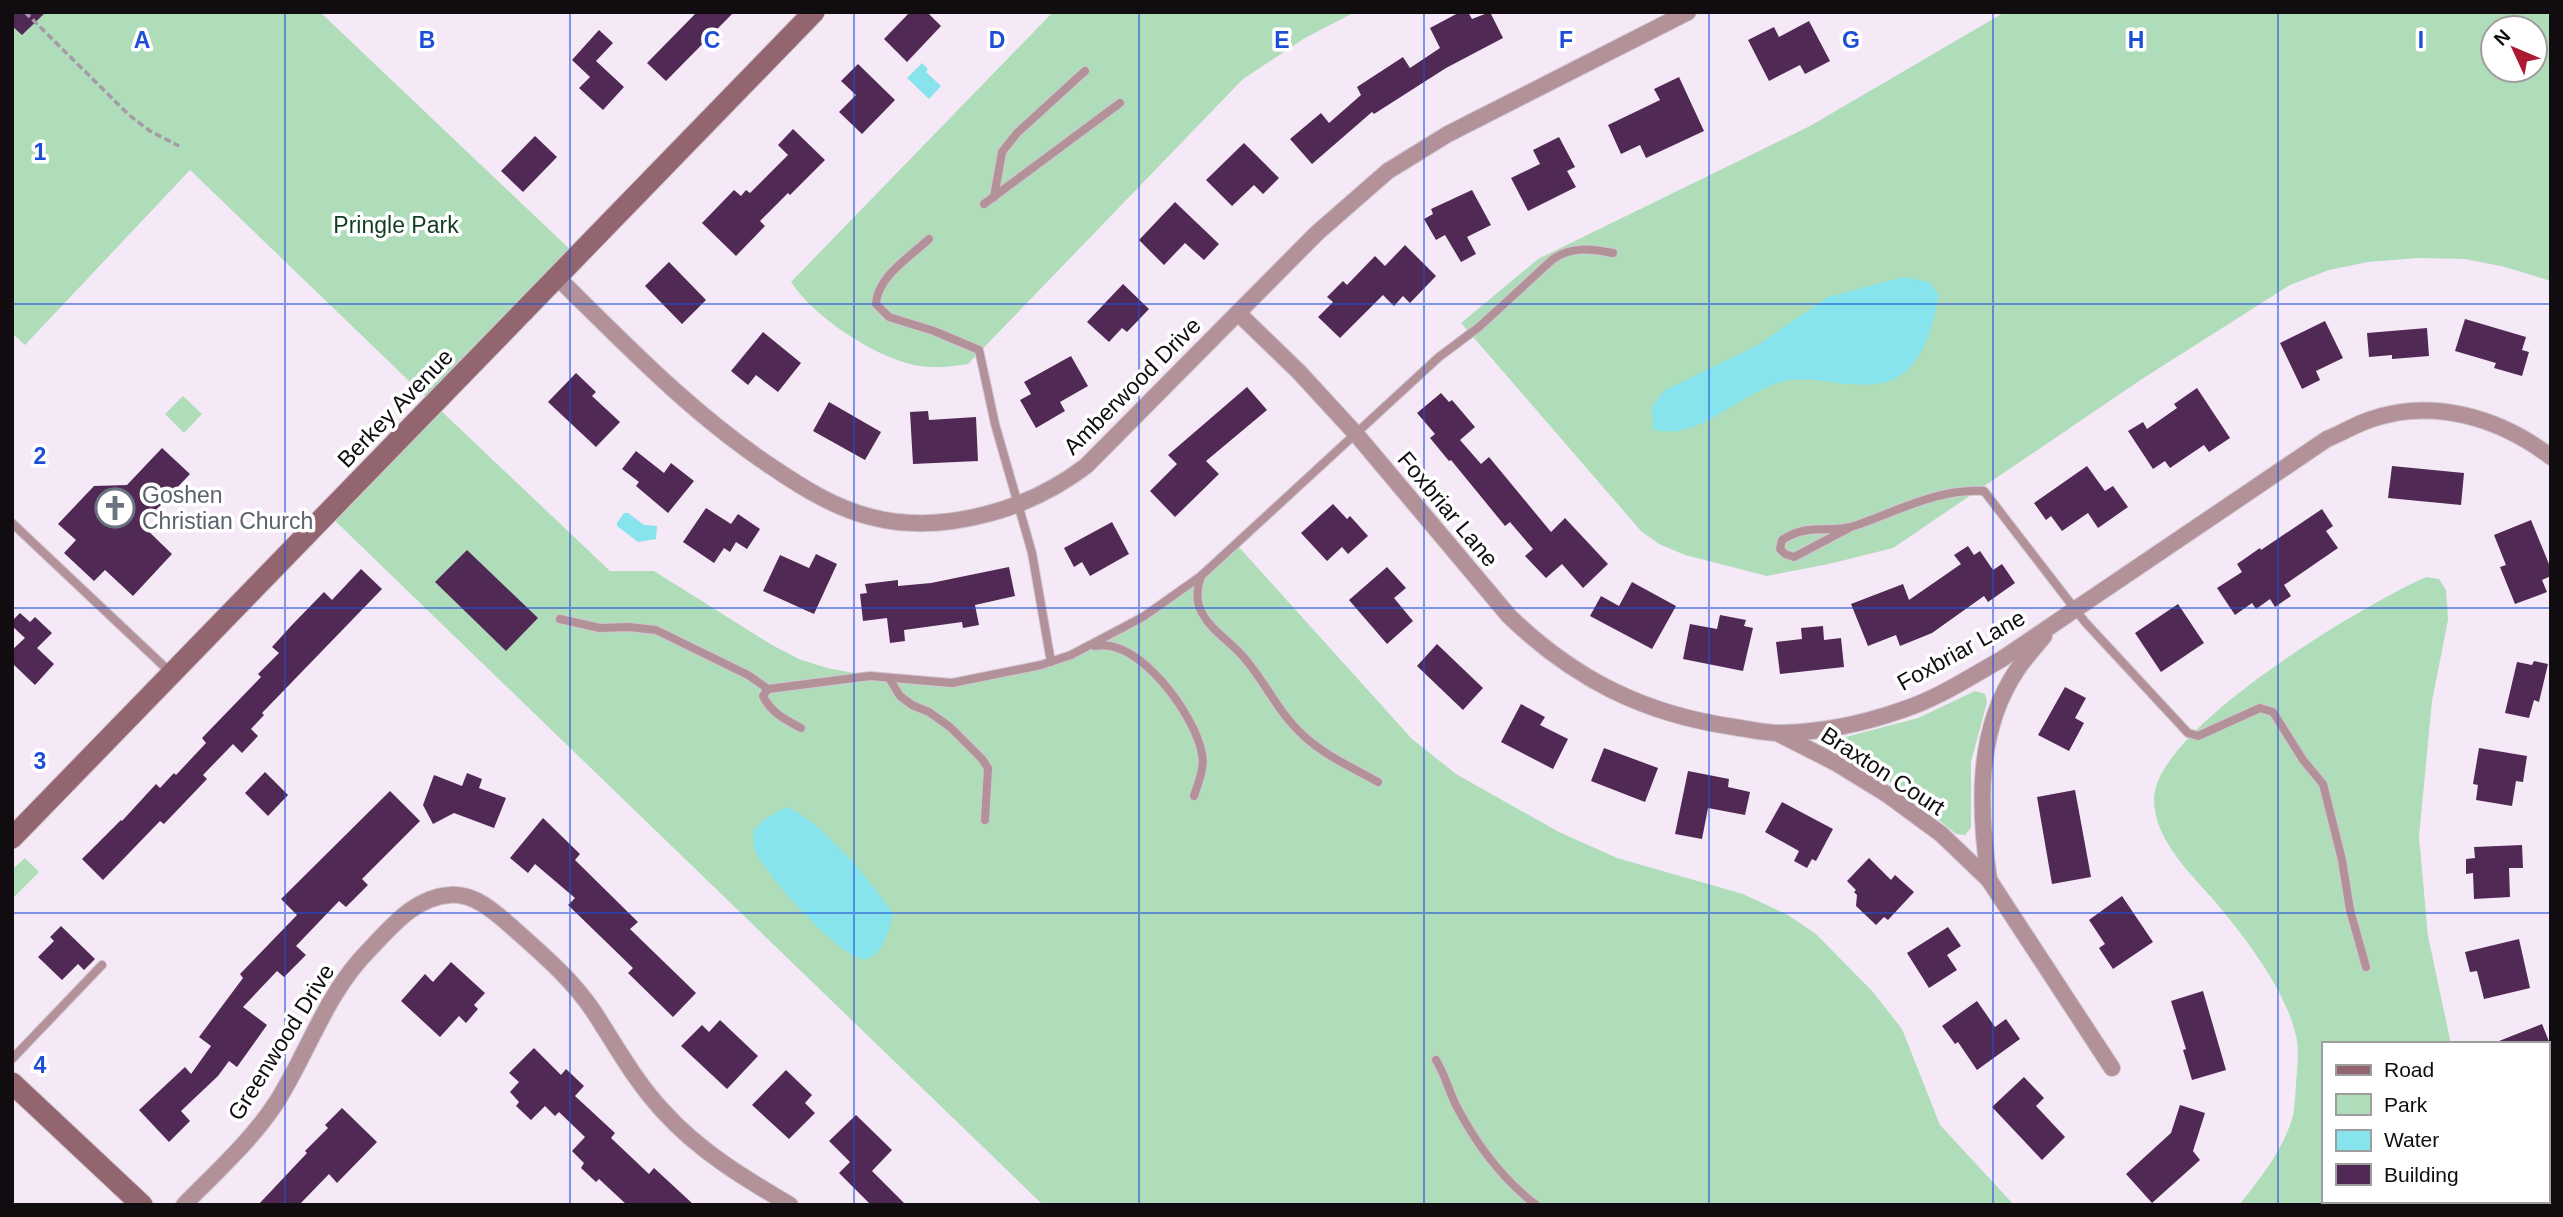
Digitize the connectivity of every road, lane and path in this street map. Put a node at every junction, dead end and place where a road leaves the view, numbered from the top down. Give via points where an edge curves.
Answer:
1 (25, 12) edge
2 (814, 12) edge
3 (1688, 12) edge
4 (1085, 71) dead end
5 (1119, 103) dead end
6 (179, 146) dead end
7 (994, 197) junction
8 (984, 204) dead end
9 (929, 239) dead end
10 (1613, 253) dead end
11 (558, 278) junction
12 (1238, 313) junction
13 (1356, 434) junction
14 (2551, 457) edge
15 (1017, 504) junction
16 (12, 523) edge
17 (1851, 527) junction
18 (1201, 576) junction
19 (2075, 610) junction
20 (560, 619) dead end
21 (2054, 623) junction
22 (1084, 648) junction
23 (1051, 662) junction
24 (172, 674) junction
25 (889, 678) junction
26 (768, 689) junction
27 (801, 729) dead end
28 (1779, 734) junction
29 (1378, 782) dead end
30 (1194, 796) dead end
31 (985, 820) dead end
32 (12, 838) edge
33 (1990, 880) junction
34 (102, 965) dead end
35 (2366, 967) dead end
36 (12, 1059) edge
37 (1436, 1060) dead end
38 (2112, 1068) dead end
39 (12, 1083) edge
40 (142, 1205) edge
41 (184, 1205) edge
42 (790, 1205) edge
43 (1536, 1205) edge

1 - 6 path via 129,115
2 - 11 street, Berkey Avenue
3 - 12 street, Amberwood Drive via 1505,104 1388,171
4 - 7 lane via 1002,152
5 - 7 lane
7 - 8 lane
9 - 15 lane via 883,282 876,304 889,317 979,350
10 - 13 lane via 1584,248 1553,259
11 - 15 street, Amberwood Drive via 714,426 832,503 874,518 935,523 962,521
11 - 24 street, Berkey Avenue
12 - 13 street, Foxbriar Lane
12 - 15 street, Amberwood Drive via 1086,466
13 - 18 lane
13 - 28 street, Foxbriar Lane via 1508,616 1564,663 1599,685 1670,715
14 - 19 street, Foxbriar Lane via 2501,426 2468,414 2433,411 2371,419 2327,439
15 - 23 lane via 1032,553
16 - 24 lane
17 - 17 lane via 1793,533 1782,540 1780,549 1794,557
17 - 19 lane via 1939,496 1983,491
18 - 22 lane via 1143,617
18 - 29 lane via 1197,600 1202,613 1248,662 1287,720 1324,752
19 - 21 street, Foxbriar Lane
19 - 35 lane via 2188,733 2198,736 2260,708 2273,712 2323,784
20 - 26 lane via 600,628 656,630
21 - 28 street, Foxbriar Lane via 2002,659 1903,710
21 - 33 street, Braxton Court via 2016,671 1992,727 1981,796
22 - 23 lane
22 - 30 lane via 1104,644 1135,656 1170,693 1198,738 1203,757
23 - 25 lane via 952,683
24 - 32 street, Berkey Avenue
25 - 26 lane via 834,679
25 - 31 lane via 900,696 950,727 982,759 988,768
26 - 27 lane via 764,696 767,704
28 - 33 street, Braxton Court via 1888,795 1941,834
33 - 38 street, Braxton Court
34 - 36 lane
37 - 43 lane via 1479,1143 1507,1179
39 - 40 street
41 - 42 street, Greenwood Drive via 275,1105 337,990 363,956 402,916 425,901 450,894 491,909 553,963 593,1011 636,1080 663,1112 695,1143

